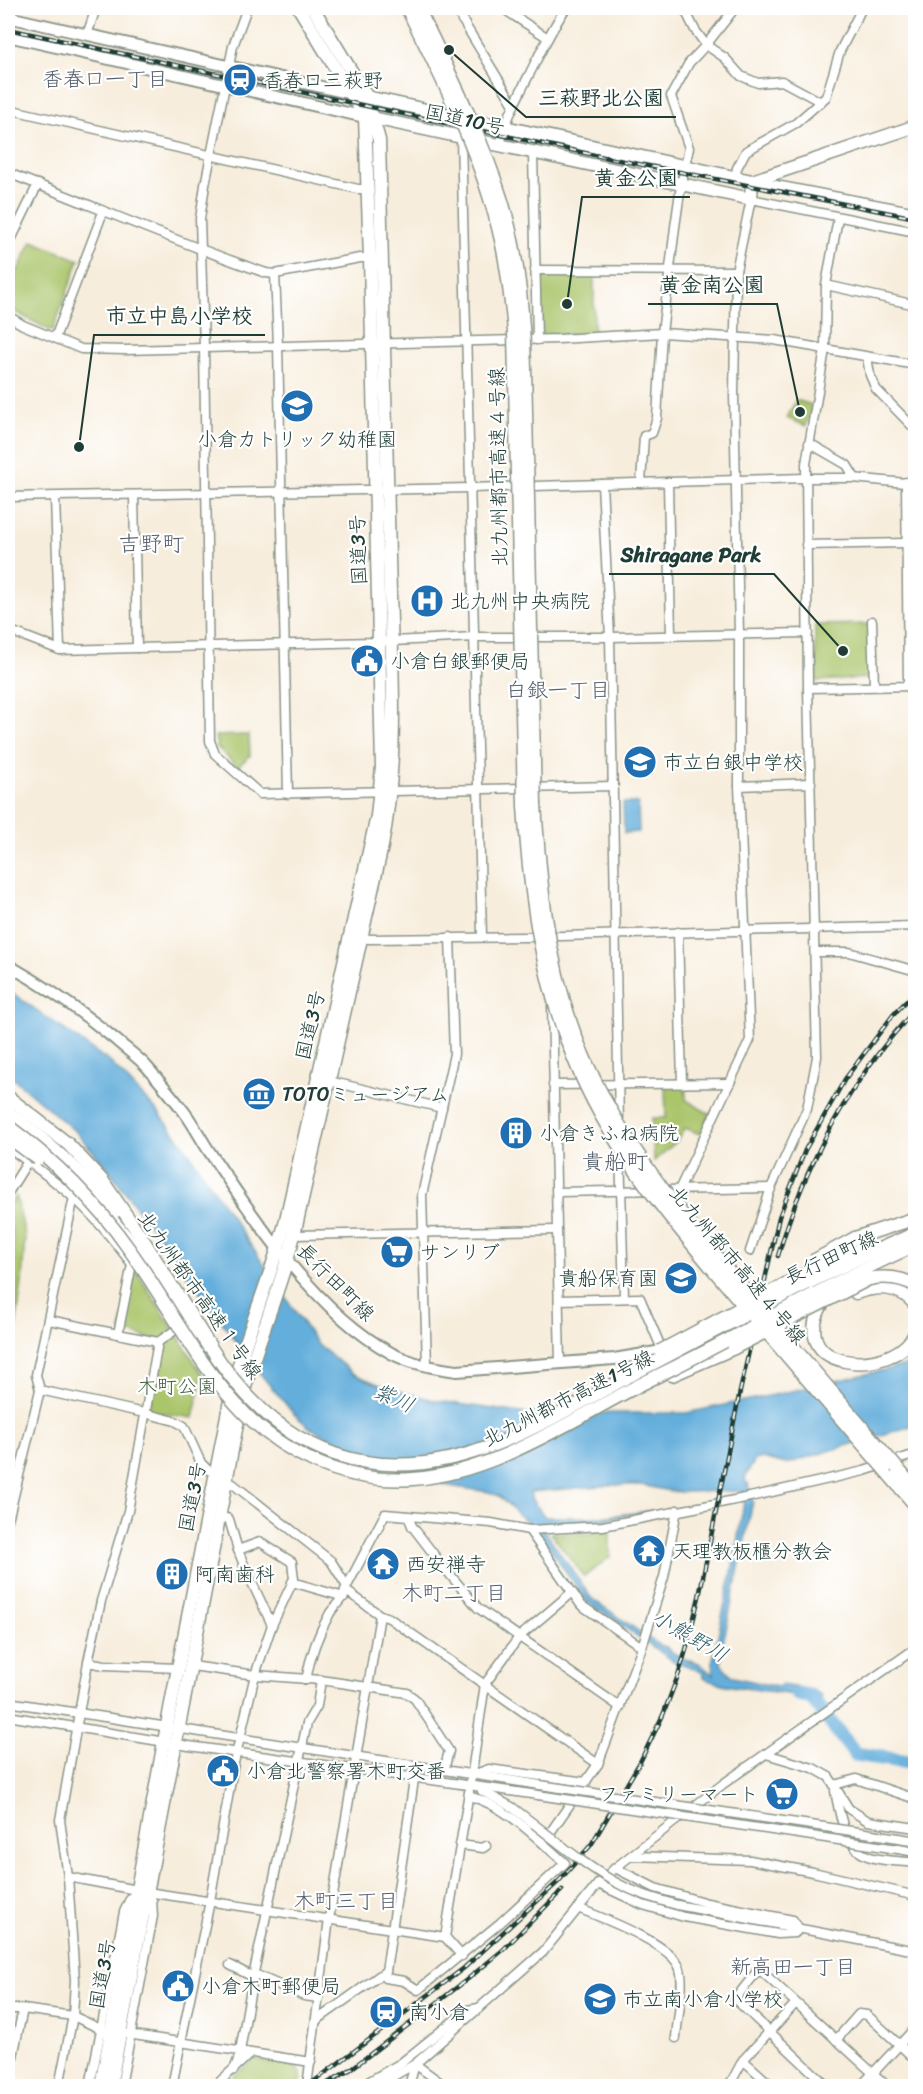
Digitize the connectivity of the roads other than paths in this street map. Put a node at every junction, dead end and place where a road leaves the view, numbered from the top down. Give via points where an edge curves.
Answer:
1 (96, 8) edge
2 (247, 8) edge
3 (299, 8) edge
4 (313, 8) edge
5 (407, 8) edge
6 (418, 8) edge
7 (455, 8) edge
8 (467, 8) edge
9 (502, 8) edge
10 (566, 8) edge
11 (684, 8) edge
12 (735, 8) edge
13 (862, 8) edge
14 (8, 17) edge
15 (462, 20) junction
16 (87, 35) junction
17 (8, 36) edge
18 (548, 38) junction
19 (706, 45) junction
20 (230, 67) junction
21 (226, 85) junction
22 (353, 94) junction
23 (367, 97) junction
24 (820, 102) junction
25 (514, 105) junction
26 (8, 110) edge
27 (370, 118) junction
28 (915, 126) edge
29 (503, 128) junction
30 (461, 138) junction
31 (500, 146) junction
32 (533, 153) junction
33 (211, 157) junction
34 (684, 168) junction
35 (8, 173) edge
36 (735, 177) junction
37 (752, 181) junction
38 (38, 184) junction
39 (681, 185) junction
40 (369, 189) junction
41 (751, 199) junction
42 (103, 212) junction
43 (915, 212) edge
44 (838, 218) junction
45 (915, 232) edge
46 (8, 246) edge
47 (200, 250) junction
48 (376, 258) junction
49 (535, 270) junction
50 (671, 270) junction
51 (736, 271) junction
52 (275, 274) junction
53 (826, 285) junction
54 (915, 305) edge
55 (8, 316) edge
56 (662, 333) junction
57 (736, 337) junction
58 (55, 338) junction
59 (468, 340) junction
60 (537, 340) junction
61 (378, 343) junction
62 (279, 345) junction
63 (204, 347) junction
64 (825, 349) junction
65 (867, 357) junction
66 (915, 365) edge
67 (915, 430) edge
68 (809, 443) junction
69 (805, 478) junction
70 (855, 478) junction
71 (735, 480) junction
72 (668, 482) junction
73 (906, 482) junction
74 (642, 483) junction
75 (602, 484) junction
76 (915, 484) edge
77 (471, 488) junction
78 (382, 490) junction
79 (282, 492) junction
80 (207, 493) junction
81 (134, 495) junction
82 (54, 496) junction
83 (8, 497) edge
84 (906, 543) junction
85 (806, 545) junction
86 (872, 621) dead end
87 (8, 630) edge
88 (808, 633) junction
89 (739, 635) junction
90 (671, 636) junction
91 (475, 637) junction
92 (610, 637) junction
93 (386, 641) junction
94 (285, 644) junction
95 (208, 645) junction
96 (137, 648) junction
97 (60, 650) junction
98 (912, 686) edge
99 (874, 687) junction
100 (808, 688) junction
101 (810, 783) junction
102 (614, 786) junction
103 (739, 786) junction
104 (479, 790) junction
105 (386, 792) junction
106 (288, 794) junction
107 (915, 926) edge
108 (814, 929) junction
109 (746, 930) junction
110 (678, 932) junction
111 (615, 934) junction
112 (551, 935) junction
113 (356, 936) junction
114 (482, 936) junction
115 (450, 937) junction
116 (815, 952) junction
117 (8, 964) edge
118 (915, 971) edge
119 (329, 1081) junction
120 (682, 1083) junction
121 (730, 1083) junction
122 (618, 1084) junction
123 (553, 1085) junction
124 (8, 1097) edge
125 (442, 1108) junction
126 (8, 1112) edge
127 (8, 1118) edge
128 (8, 1125) edge
129 (8, 1137) edge
130 (8, 1147) edge
131 (28, 1161) junction
132 (78, 1180) junction
133 (771, 1188) junction
134 (621, 1190) junction
135 (679, 1190) junction
136 (8, 1192) edge
137 (557, 1192) junction
138 (74, 1198) junction
139 (915, 1218) edge
140 (113, 1226) junction
141 (557, 1230) junction
142 (423, 1233) junction
143 (915, 1233) edge
144 (294, 1235) junction
145 (915, 1239) edge
146 (915, 1245) edge
147 (278, 1248) junction
148 (889, 1250) junction
149 (750, 1251) dead end
150 (915, 1253) edge
151 (143, 1256) junction
152 (288, 1261) junction
153 (132, 1264) junction
154 (915, 1286) edge
155 (624, 1298) junction
156 (559, 1300) junction
157 (915, 1306) edge
158 (720, 1318) junction
159 (49, 1320) junction
160 (186, 1322) junction
161 (915, 1331) edge
162 (118, 1334) junction
163 (158, 1342) junction
164 (210, 1348) junction
165 (734, 1348) junction
166 (663, 1352) junction
167 (560, 1364) junction
168 (426, 1366) junction
169 (40, 1390) junction
170 (237, 1394) junction
171 (586, 1399) junction
172 (144, 1413) junction
173 (529, 1443) junction
174 (915, 1454) edge
175 (891, 1469) junction
176 (222, 1476) junction
177 (915, 1490) edge
178 (915, 1506) edge
179 (677, 1510) junction
180 (220, 1516) junction
181 (408, 1516) junction
182 (8, 1520) edge
183 (529, 1530) junction
184 (238, 1550) junction
185 (292, 1582) junction
186 (345, 1591) junction
187 (571, 1593) junction
188 (380, 1615) junction
189 (272, 1625) junction
190 (519, 1636) junction
191 (642, 1647) junction
192 (915, 1648) edge
193 (88, 1662) junction
194 (192, 1666) junction
195 (178, 1668) junction
196 (255, 1675) junction
197 (306, 1680) junction
198 (321, 1680) junction
199 (485, 1684) junction
200 (368, 1686) junction
201 (8, 1702) edge
202 (620, 1707) junction
203 (79, 1714) junction
204 (8, 1716) edge
205 (77, 1727) junction
206 (172, 1728) junction
207 (240, 1739) junction
208 (170, 1742) junction
209 (302, 1748) junction
210 (237, 1753) junction
211 (766, 1754) junction
212 (356, 1755) junction
213 (299, 1762) junction
214 (598, 1764) junction
215 (416, 1766) junction
216 (354, 1770) junction
217 (444, 1770) junction
218 (472, 1775) junction
219 (414, 1778) junction
220 (586, 1782) junction
221 (834, 1785) junction
222 (470, 1791) junction
223 (915, 1799) edge
224 (915, 1828) edge
225 (915, 1840) edge
226 (543, 1843) junction
227 (460, 1845) junction
228 (486, 1846) dead end
229 (915, 1852) edge
230 (632, 1856) junction
231 (915, 1863) edge
232 (615, 1868) junction
233 (68, 1877) junction
234 (598, 1884) junction
235 (142, 1891) junction
236 (915, 1896) edge
237 (210, 1901) junction
238 (578, 1908) junction
239 (268, 1909) junction
240 (329, 1919) junction
241 (392, 1929) junction
242 (799, 1929) junction
243 (445, 1937) junction
244 (915, 1951) edge
245 (462, 1956) junction
246 (230, 1965) dead end
247 (386, 1971) junction
248 (253, 1976) junction
249 (319, 1998) junction
250 (796, 2003) junction
251 (481, 2008) junction
252 (8, 2009) edge
253 (23, 2009) junction
254 (73, 2016) junction
255 (317, 2020) junction
256 (915, 2027) edge
257 (104, 2031) junction
258 (769, 2032) junction
259 (128, 2034) junction
260 (676, 2038) dead end
261 (836, 2040) junction
262 (179, 2043) junction
263 (899, 2045) junction
264 (240, 2052) junction
265 (251, 2053) junction
266 (111, 2055) junction
267 (742, 2060) junction
268 (915, 2060) edge
269 (311, 2062) junction
270 (416, 2064) junction
271 (234, 2070) junction
272 (873, 2074) junction
273 (8, 2080) edge
274 (59, 2086) edge
275 (90, 2086) edge
276 (101, 2086) edge
277 (110, 2086) edge
278 (121, 2086) edge
279 (172, 2086) edge
280 (215, 2086) edge
281 (307, 2086) edge
282 (312, 2086) edge
283 (361, 2086) edge
284 (376, 2086) edge
285 (409, 2086) edge
286 (445, 2086) edge
287 (729, 2086) edge
288 (772, 2086) edge
289 (827, 2086) edge
290 (861, 2086) edge
291 (887, 2086) edge

1 - 16 street
2 - 20 street
3 - 22 highway, 国道3号
4 - 23 highway, 国道3号
5 - 175 highway, 北九州都市高速４号線, bridge via 478,162 502,241 510,288 527,854 539,944 552,996 580,1073 625,1154 695,1248
6 - 175 highway, 北九州都市高速４号線, bridge via 488,163 502,201 516,261 524,329 538,843 551,950 574,1032 611,1110 662,1187
7 - 15 street
8 - 15 street
9 - 18 street
10 - 18 street
11 - 19 street
12 - 19 street
13 - 24 street via 840,51 826,97
14 - 16 main road
15 - 25 street
16 - 20 main road
17 - 21 main road
18 - 25 street
19 - 24 street via 741,76 758,84 782,81
19 - 34 street via 689,63 670,96 689,148
20 - 21 street
20 - 22 main road
21 - 27 main road
21 - 33 street
22 - 23 highway, 国道10号
22 - 27 highway, 国道3号
23 - 27 highway, 国道3号
23 - 29 highway, 国道10号
24 - 36 street via 796,123 746,151
25 - 29 street
26 - 33 street
27 - 30 highway, 国道10号
27 - 40 highway, 国道3号
27 - 48 highway, 国道3号 via 379,140
28 - 37 highway
29 - 31 street
29 - 34 highway, 国道10号
30 - 31 highway, 国道10号
30 - 59 street
31 - 32 highway, 国道10号
32 - 39 highway, 国道10号
32 - 49 street
33 - 40 street
33 - 47 street via 200,219
34 - 36 highway, 国道10号
34 - 39 street
35 - 38 street
36 - 37 highway, 国道10号
37 - 41 highway
37 - 43 street
38 - 42 street
38 - 46 street
39 - 41 highway, 国道10号
39 - 50 street
40 - 48 highway, 国道3号
41 - 44 street
41 - 51 street
42 - 47 street
42 - 58 street
44 - 45 street
44 - 53 street
47 - 52 street
47 - 63 street
48 - 52 street
48 - 61 highway, 国道3号
49 - 50 street
49 - 60 street
50 - 51 street
50 - 56 street
51 - 57 street
52 - 62 street
53 - 54 street
53 - 64 street
55 - 58 street
56 - 57 street
56 - 60 street
56 - 74 street via 657,418 652,433 644,436
57 - 64 street
57 - 71 street
58 - 63 street via 81,349
59 - 60 street
59 - 61 street
59 - 77 street
61 - 62 street
61 - 78 highway, 国道3号
62 - 63 street
62 - 79 street
63 - 80 street
64 - 65 street
64 - 68 street
65 - 66 street
65 - 67 street via 876,389
68 - 69 street
68 - 70 street via 847,465
69 - 70 street
69 - 71 street
69 - 85 street
70 - 73 street
71 - 72 street
71 - 89 street
72 - 74 street
72 - 90 street
73 - 76 street
73 - 84 street
74 - 75 street
75 - 77 street
75 - 92 street
77 - 78 street
77 - 91 street
78 - 79 street
78 - 93 highway, 国道3号
79 - 80 street
79 - 94 street
80 - 81 street
80 - 95 street
81 - 82 street
81 - 96 street
82 - 83 street
82 - 97 street
84 - 85 street
84 - 98 street
85 - 88 street
86 - 99 street
87 - 97 street
88 - 89 street
88 - 100 street
89 - 90 street
89 - 103 street
90 - 92 street
91 - 92 street
91 - 93 street
91 - 104 street
92 - 102 street
93 - 94 street
93 - 105 highway, 国道3号 via 393,746
94 - 95 street
94 - 106 street
95 - 96 street
95 - 106 street via 210,741 215,754 260,794
96 - 97 street
98 - 99 street
99 - 100 street
100 - 101 street
101 - 103 street
101 - 108 street
102 - 104 street
102 - 111 street
103 - 109 street
104 - 105 street
104 - 114 street
105 - 106 street
105 - 113 highway, 国道3号 via 382,846
107 - 108 street
108 - 109 street
108 - 116 street
109 - 110 street
109 - 121 street via 750,1040
110 - 111 street
110 - 120 street
111 - 112 street
111 - 122 street
112 - 114 street
112 - 123 street
113 - 115 street
113 - 119 highway, 国道3号
113 - 147 highway, 国道3号
114 - 115 street
115 - 125 street via 454,1054
116 - 118 street via 849,952
116 - 133 street via 817,1057 807,1110
117 - 147 main road, 長行田町線 via 49,988 145,1065 186,1114
119 - 125 street
119 - 144 highway, 国道3号
120 - 121 street
120 - 122 street
121 - 135 street
122 - 123 street
122 - 134 street
123 - 137 street
124 - 164 highway via 68,1144 102,1180
125 - 142 street via 422,1195
126 - 164 highway, 北九州都市高速１号線 via 61,1155 119,1215
127 - 132 street
128 - 140 highway, 北九州都市高速1号線, bridge via 70,1179
129 - 140 highway, bridge
130 - 131 street
131 - 136 street
131 - 138 street
132 - 138 street
132 - 151 street
133 - 135 street
133 - 149 street
134 - 135 street
134 - 137 street
134 - 155 street
137 - 141 street
138 - 153 street
138 - 159 street
139 - 158 highway, bridge via 838,1247
140 - 173 highway, 北九州都市高速1号線, bridge via 233,1401 269,1435 308,1460 368,1478 414,1479 474,1466
141 - 142 street
141 - 156 street
142 - 144 street
142 - 168 street
143 - 171 highway, 北九州都市高速1号線, bridge via 824,1274
144 - 152 highway, 国道3号
145 - 148 main road, 長行田町線
146 - 173 highway, 北九州都市高速1号線, bridge via 837,1281
147 - 152 main road, 長行田町線
147 - 170 highway, 国道3号 via 238,1366
148 - 161 highway via 852,1272 828,1295 816,1317 814,1334 820,1349 834,1359 864,1362 890,1356 908,1344
148 - 166 main road, 長行田町線 via 701,1339
150 - 158 highway, bridge via 887,1245 859,1249
151 - 153 street
151 - 160 street
152 - 168 main road, 長行田町線 via 361,1333 392,1353
152 - 170 highway, 国道3号 via 248,1375
153 - 162 street
154 - 165 highway, bridge via 891,1277 869,1279
155 - 156 street
155 - 166 street via 640,1298
156 - 167 street
157 - 165 highway, bridge via 895,1289 867,1289
158 - 171 highway, bridge via 641,1361
159 - 162 street
159 - 169 street via 36,1375
160 - 163 street
160 - 170 street
162 - 163 street
163 - 172 street
164 - 171 highway, 北九州都市高速１号線, bridge via 241,1390 285,1429 333,1454 371,1463 413,1465 471,1453 525,1431
165 - 173 highway, bridge
166 - 167 main road, 長行田町線
167 - 168 main road, 長行田町線 via 457,1371
169 - 172 street
169 - 182 street
170 - 176 highway, 国道3号
172 - 176 street via 184,1426 201,1463
172 - 193 street via 128,1511 101,1601
174 - 179 street via 841,1476 702,1508
175 - 177 highway, 北九州都市高速４号線
175 - 178 highway, 北九州都市高速４号線
176 - 180 highway, 国道3号
176 - 186 street via 331,1561
176 - 195 highway, 国道3号
179 - 183 street via 603,1526
179 - 191 street via 664,1577
180 - 184 street via 230,1519
180 - 194 highway, 国道3号
181 - 183 street
181 - 186 street via 385,1514
181 - 190 street via 478,1608
183 - 187 street
184 - 185 street via 264,1543 292,1562
184 - 189 street
185 - 186 street
185 - 189 street
186 - 188 street
186 - 197 street via 330,1612 309,1659
187 - 190 street
187 - 191 street via 591,1613
188 - 199 street
188 - 200 street
189 - 196 street
190 - 199 street
190 - 202 street
191 - 202 street
192 - 211 street
193 - 195 street
193 - 203 street
194 - 196 street
194 - 206 highway, 国道3号
195 - 206 highway, 国道3号
196 - 197 street
196 - 207 street
197 - 198 street
198 - 200 street
198 - 209 street via 317,1706 307,1723
199 - 214 street
199 - 218 street
200 - 212 street
200 - 217 street via 407,1693 414,1699 449,1751
201 - 203 street
202 - 214 street
203 - 205 street
203 - 206 street
204 - 205 street
205 - 208 street
205 - 233 street via 60,1820
206 - 207 street
206 - 208 highway, 国道3号
207 - 209 street
207 - 210 street
208 - 210 street
208 - 235 highway, 国道3号
209 - 212 street
209 - 213 street
210 - 213 street
210 - 237 street
211 - 221 street via 813,1768
211 - 230 street
212 - 215 street
212 - 216 street
213 - 216 street
213 - 239 street
214 - 220 street
215 - 217 street
215 - 219 street
216 - 219 street
216 - 240 street
217 - 218 street
218 - 220 street via 489,1769
218 - 222 street
218 - 225 street, bridge
219 - 222 street
219 - 241 street
220 - 226 street
221 - 223 street via 856,1779
221 - 224 street via 849,1809 868,1821
221 - 231 street via 846,1834 859,1852
222 - 226 street via 503,1810
222 - 227 street
222 - 229 street, bridge via 538,1795
222 - 242 street, bridge via 512,1806 570,1852 634,1891 678,1905
226 - 245 street via 565,1863
227 - 228 street
227 - 243 street
230 - 232 street
230 - 236 street via 750,1860
232 - 234 street
232 - 242 street via 655,1888 707,1904 793,1920
233 - 235 street
233 - 254 street via 74,1948
234 - 238 street
234 - 242 street via 643,1905 684,1917 778,1934
235 - 237 street
235 - 257 street via 129,1901 124,1912
235 - 259 street via 152,1900 153,1916
235 - 266 highway, 国道3号
237 - 239 street
237 - 262 street
238 - 251 street via 543,1952
238 - 260 street via 646,1939 667,1952 680,1967 682,1986
239 - 240 street
239 - 248 street
240 - 241 street
240 - 249 street
241 - 243 street
241 - 247 street
242 - 244 street
243 - 245 street
245 - 247 street via 418,1990 404,1980 385,1978
246 - 248 street
247 - 255 street
248 - 249 street
248 - 264 street
249 - 255 street
250 - 258 street
250 - 258 street via 759,1969 735,1999
250 - 261 street
251 - 270 street
251 - 283 street via 467,2010 401,2063
252 - 253 street
253 - 254 street
253 - 273 street
254 - 257 street
254 - 274 street
255 - 269 street
256 - 263 street
257 - 275 street
258 - 267 street
258 - 289 street
259 - 262 street
259 - 278 street
261 - 263 street via 859,2014 867,2015
261 - 272 street
262 - 264 street
262 - 279 street
263 - 268 street
263 - 272 street
264 - 265 street
264 - 271 street
265 - 269 street
265 - 271 street
266 - 276 highway, 国道3号
266 - 277 highway, 国道3号
267 - 287 street
267 - 288 street
269 - 281 street
269 - 282 street
270 - 284 street
270 - 285 street
270 - 286 street
271 - 280 street
272 - 290 street
272 - 291 street

